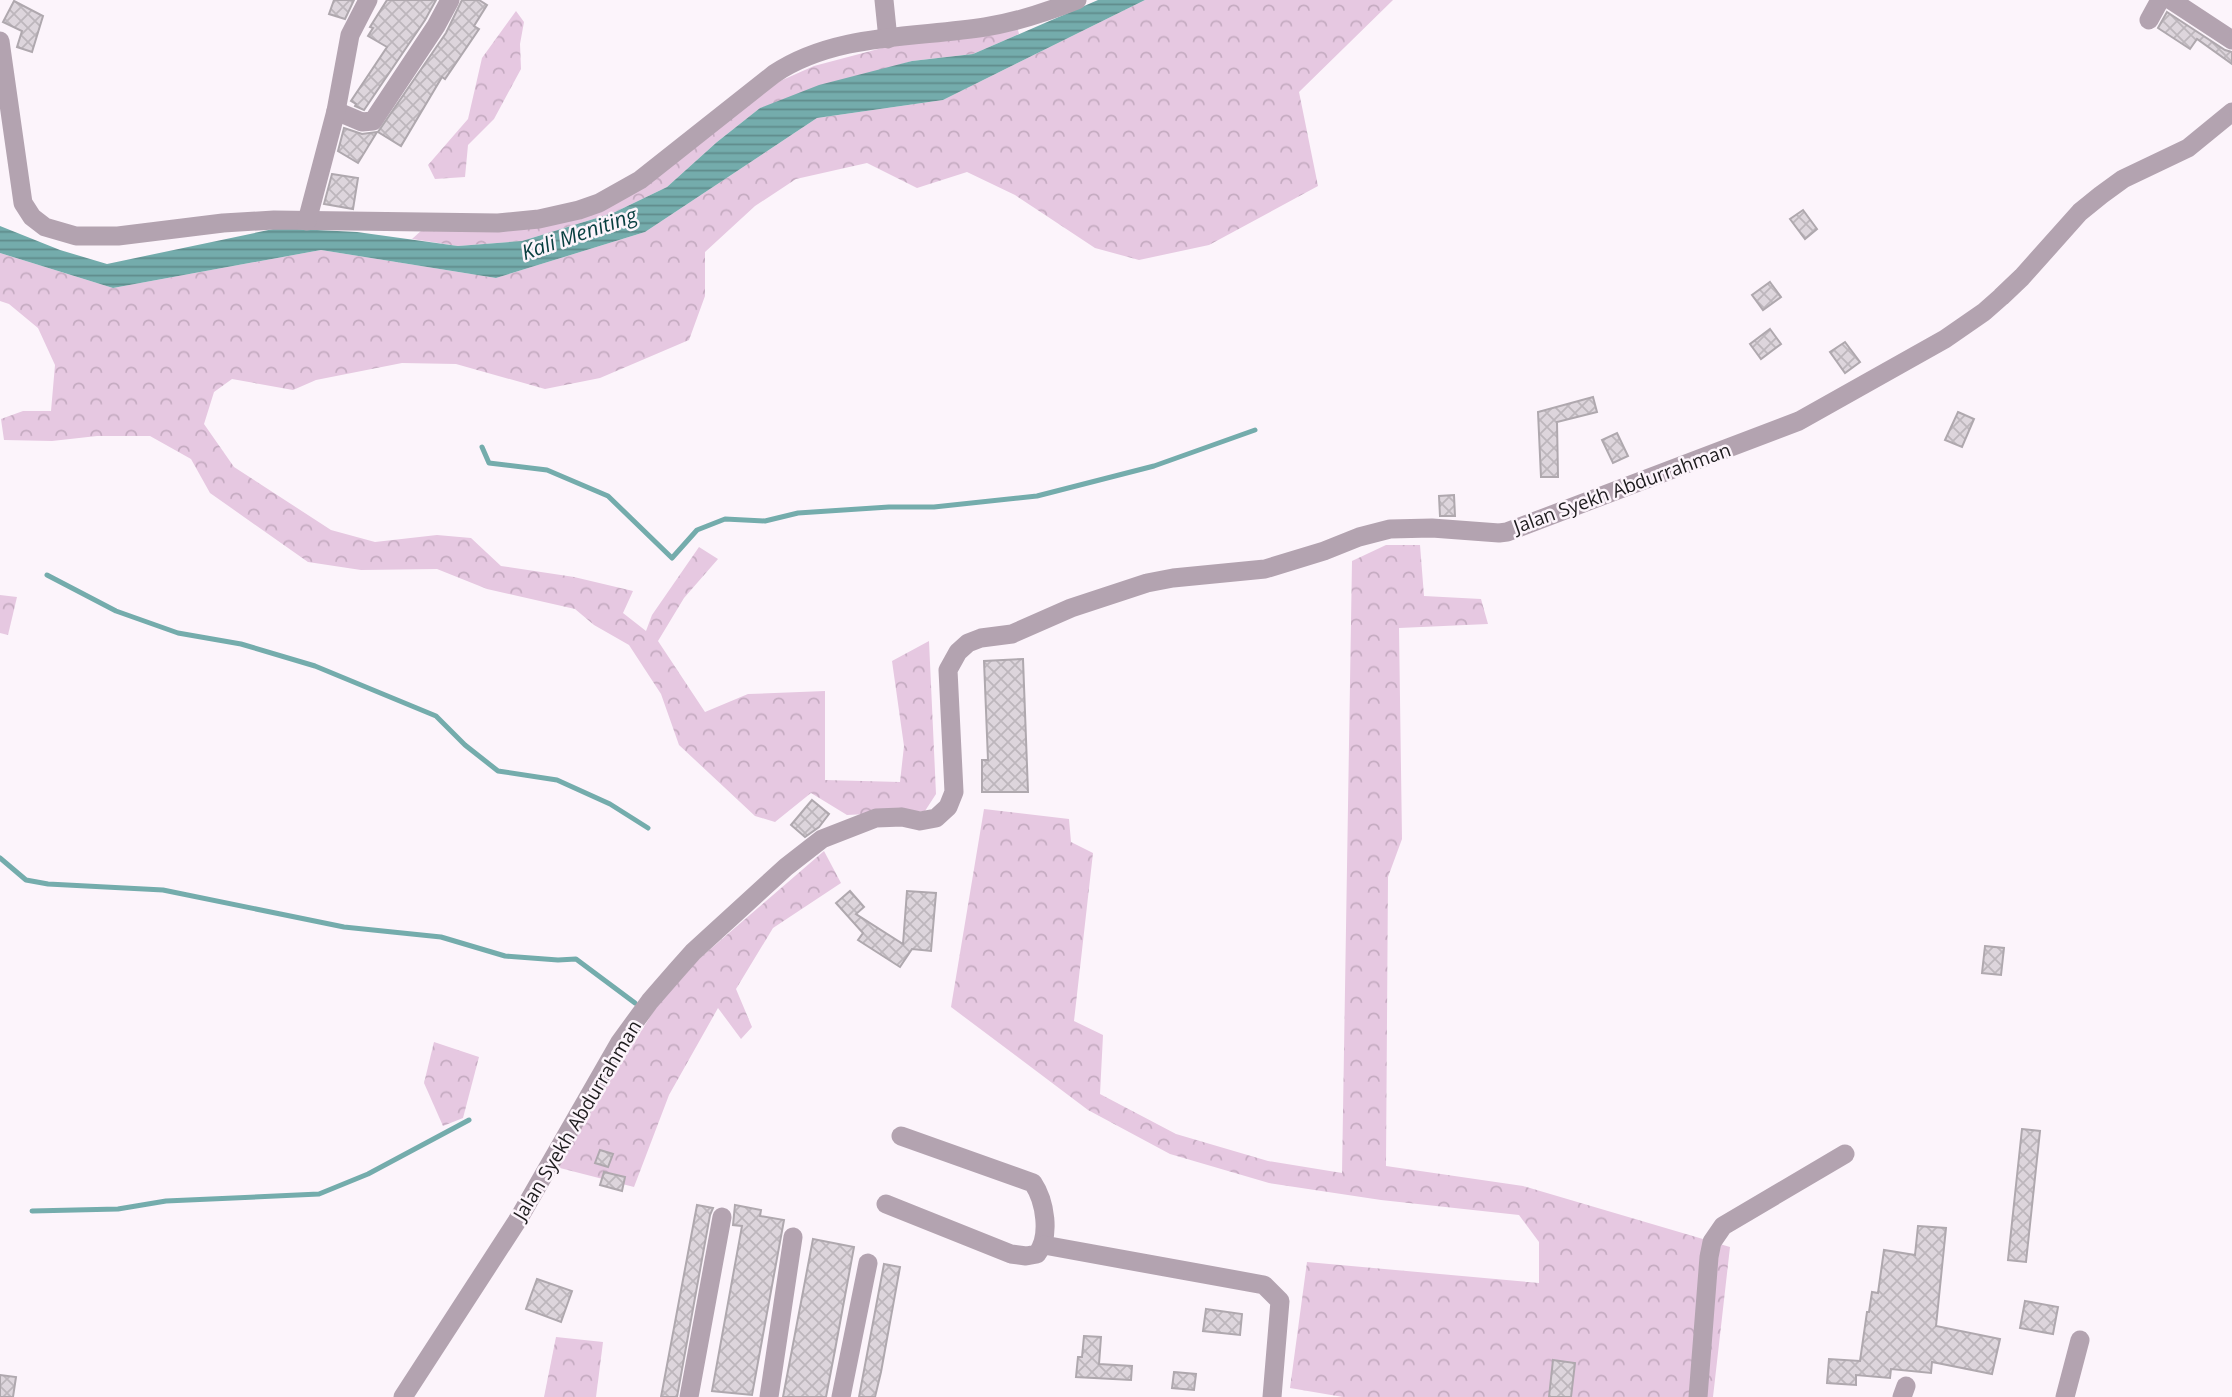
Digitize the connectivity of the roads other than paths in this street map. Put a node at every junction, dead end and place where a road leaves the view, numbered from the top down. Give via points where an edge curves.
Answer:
1 (368, 0) edge
2 (450, 0) edge
3 (884, 0) edge
4 (1077, 0) edge
5 (2160, 0) edge
6 (2171, 0) edge
7 (2149, 20) dead end
8 (888, 39) junction
9 (2232, 40) edge
10 (0, 41) edge
11 (336, 111) junction
12 (2232, 112) edge
13 (307, 221) junction
14 (901, 1136) dead end
15 (1845, 1154) dead end
16 (886, 1204) dead end
17 (722, 1217) dead end
18 (793, 1237) dead end
19 (1044, 1245) junction
20 (868, 1263) dead end
21 (2080, 1340) dead end
22 (403, 1397) edge
23 (690, 1397) edge
24 (769, 1397) edge
25 (841, 1397) edge
26 (1272, 1397) edge
27 (1698, 1397) edge
28 (2065, 1397) edge

1 - 11 street via 350,35
2 - 11 street via 373,121 362,122
3 - 8 street
4 - 8 street via 1015,21
5 - 7 street
6 - 9 street
8 - 13 street via 828,49 790,63 640,180 579,210 498,223
10 - 13 street via 23,204 45,227 71,236 103,236 223,223
11 - 13 street
12 - 22 street, Jalan Syekh Abdurrahman via 2188,148 2123,179 2101,195 1984,313 1799,421 1507,531 1390,529 1265,569 1147,583 1012,634 968,643 948,670 954,792 948,807 931,820 876,818 822,839 693,952 620,1042 513,1229
14 - 19 street via 1033,1183 1042,1197
15 - 27 street via 1723,1226 1717,1234 1709,1257
16 - 19 street via 1011,1254 1037,1254
17 - 23 street
18 - 24 street
19 - 26 street via 1264,1285 1280,1301
20 - 25 street
21 - 28 street

